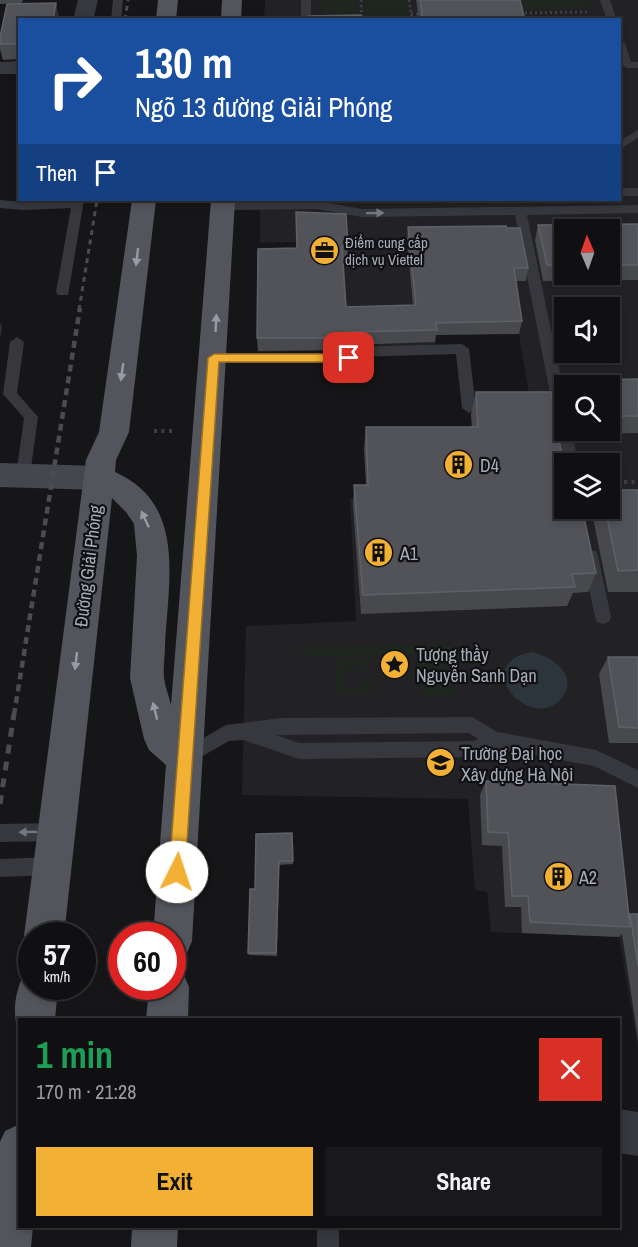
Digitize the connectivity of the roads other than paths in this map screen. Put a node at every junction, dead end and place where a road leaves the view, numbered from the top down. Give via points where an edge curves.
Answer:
1 (88, 0) edge
2 (118, 0) edge
3 (168, 0) edge
4 (232, 0) edge
5 (306, 0) edge
6 (605, 0) edge
7 (611, 16) edge
8 (83, 18) edge
9 (116, 18) edge
10 (166, 18) edge
11 (231, 18) edge
12 (306, 18) edge
13 (621, 45) edge
14 (632, 65) edge
15 (0, 68) edge
16 (18, 68) edge
17 (638, 133) edge
18 (621, 145) edge
19 (621, 192) edge
20 (638, 192) edge
21 (144, 201) edge
22 (339, 201) edge
23 (78, 202) edge
24 (296, 202) edge
25 (223, 203) edge
26 (0, 204) edge
27 (317, 205) junction
28 (554, 205) edge
29 (638, 209) edge
30 (520, 211) junction
31 (63, 292) dead end
32 (17, 342) dead end
33 (214, 358) junction
34 (554, 379) edge
35 (469, 408) dead end
36 (12, 475) edge
37 (99, 478) junction
38 (587, 541) edge
39 (603, 617) dead end
40 (244, 732) junction
41 (493, 739) junction
42 (185, 758) junction
43 (638, 779) edge
44 (56, 831) junction
45 (0, 833) edge
46 (52, 866) junction
47 (0, 868) edge
48 (46, 922) edge
49 (173, 922) edge
50 (36, 1000) edge
51 (168, 1000) edge
52 (34, 1018) edge
53 (167, 1018) edge
54 (620, 1131) edge
55 (638, 1134) edge
56 (18, 1163) edge
57 (155, 1228) edge
58 (328, 1228) edge
59 (8, 1247) edge
60 (154, 1247) edge
61 (328, 1247) edge

1 - 8 street
2 - 9 lane
3 - 10 main road
4 - 11 main road
5 - 12 lane
6 - 7 lane
13 - 14 lane
15 - 16 street
17 - 18 lane
19 - 20 lane
21 -> 37 main road, Đường Giải Phóng via 114,432 101,460
22 - 27 lane
23 - 26 lane
23 - 31 lane
24 - 25 lane
24 - 27 lane
33 -> 25 main road
27 -> 30 lane via 362,213
28 - 29 lane
28 - 30 lane
30 - 34 lane
32 - 36 lane via 10,393 31,417
33 - 35 lane via 349,358 349,352 462,349
33 - 42 main road
36 - 37 street
42 -> 37 main road via 162,739 147,678 153,556 149,523 137,503 121,488
37 -> 44 main road, Đường Giải Phóng
38 - 39 lane
40 - 41 lane via 281,726 472,725
40 - 41 lane via 299,750 478,749
40 - 42 lane via 226,733
41 - 43 lane via 596,758
42 - 49 main road
44 -> 45 lane
44 - 46 main road, Đường Giải Phóng
46 - 47 lane
46 - 48 main road, Đường Giải Phóng
50 - 52 main road
51 - 53 main road
54 - 55 street
56 - 59 main road
57 - 60 main road
58 - 61 lane

